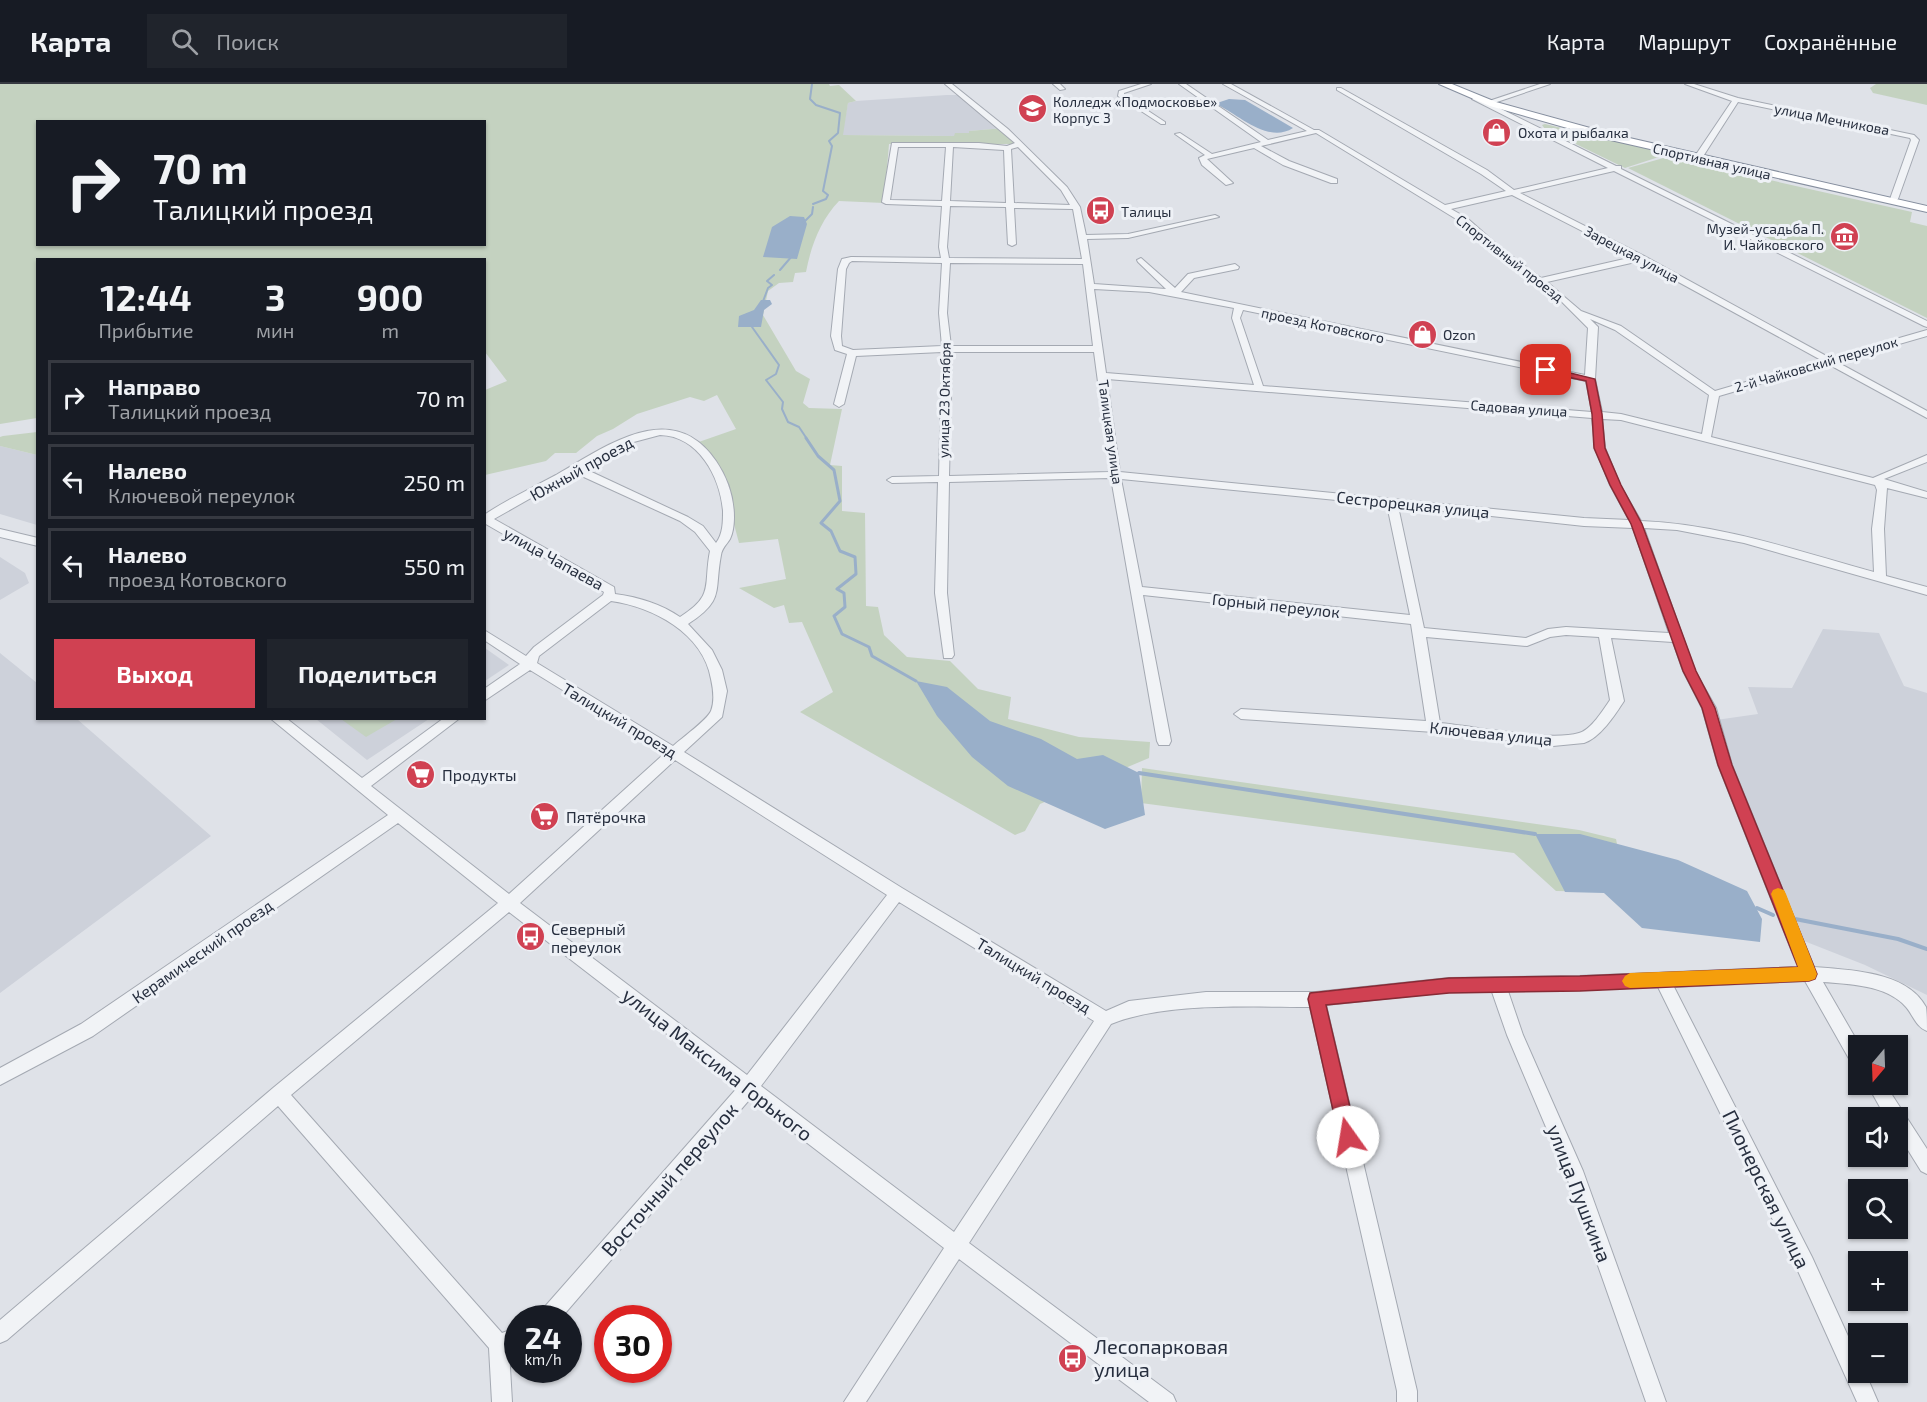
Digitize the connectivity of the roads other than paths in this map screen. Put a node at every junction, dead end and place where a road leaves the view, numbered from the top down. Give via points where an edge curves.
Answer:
1 (948, 84) edge
2 (1056, 84) edge
3 (1148, 84) edge
4 (1182, 84) edge
5 (1226, 84) edge
6 (1444, 84) edge
7 (1454, 84) edge
8 (1547, 84) edge
9 (1688, 84) edge
10 (1062, 89) dead end
11 (1339, 89) dead end
12 (1465, 94) junction
13 (1488, 100) junction
14 (1736, 100) junction
15 (1542, 122) junction
16 (1163, 123) dead end
17 (1313, 132) junction
18 (1178, 134) dead end
19 (1266, 142) junction
20 (1019, 144) junction
21 (950, 145) junction
22 (1253, 145) junction
23 (1007, 148) junction
24 (1209, 155) junction
25 (1699, 156) junction
26 (1618, 168) junction
27 (1334, 181) dead end
28 (1229, 183) dead end
29 (1512, 192) junction
30 (1894, 199) junction
31 (945, 206) junction
32 (1010, 206) junction
33 (1076, 207) junction
34 (1444, 208) junction
35 (1927, 208) edge
36 (1215, 218) dead end
37 (1083, 237) junction
38 (1012, 244) dead end
39 (1641, 258) junction
40 (1141, 260) dead end
41 (946, 261) junction
42 (1086, 262) junction
43 (1235, 267) dead end
44 (1538, 281) junction
45 (1090, 286) junction
46 (1175, 293) junction
47 (1239, 307) junction
48 (1576, 309) junction
49 (1927, 324) edge
50 (1927, 333) edge
51 (947, 349) junction
52 (1099, 350) junction
53 (852, 353) junction
54 (1826, 361) junction
55 (1103, 376) junction
56 (1590, 379) junction
57 (1258, 387) junction
58 (1714, 394) junction
59 (839, 404) dead end
60 (1597, 414) junction
61 (1927, 415) edge
62 (1706, 438) junction
63 (1927, 458) edge
64 (576, 469) junction
65 (1117, 475) junction
66 (942, 478) junction
67 (892, 480) dead end
68 (1880, 484) junction
69 (1927, 495) edge
70 (1392, 501) junction
71 (487, 520) joint
72 (1637, 524) junction
73 (0, 533) edge
74 (36, 542) edge
75 (716, 551) junction
76 (1880, 578) junction
77 (1135, 590) junction
78 (1927, 591) edge
79 (609, 597) junction
80 (680, 623) junction
81 (1418, 626) junction
82 (1604, 633) junction
83 (486, 635) edge
84 (1678, 638) junction
85 (948, 655) dead end
86 (531, 663) junction
87 (486, 695) edge
88 (1241, 714) dead end
89 (278, 720) edge
90 (451, 720) edge
91 (1434, 727) junction
92 (1164, 741) dead end
93 (675, 753) junction
94 (361, 786) junction
95 (398, 815) junction
96 (897, 893) junction
97 (509, 903) junction
98 (1809, 974) junction
99 (1662, 979) junction
100 (1497, 985) junction
101 (1316, 999) junction
102 (1105, 1019) junction
103 (1927, 1023) edge
104 (1848, 1041) edge
105 (0, 1077) edge
106 (749, 1087) junction
107 (279, 1094) junction
108 (1908, 1135) edge
109 (1927, 1165) edge
110 (958, 1245) junction
111 (559, 1305) edge
112 (0, 1333) edge
113 (504, 1336) edge
114 (504, 1381) edge
115 (502, 1402) edge
116 (854, 1402) edge
117 (1166, 1402) edge
118 (1407, 1402) edge
119 (1656, 1402) edge
120 (1868, 1402) edge

1 - 20 street
2 - 10 street
3 - 16 street via 1121,92 1120,96
4 - 19 street
5 - 17 street
6 - 12 highway, Спортивная улица
7 - 13 highway
8 - 13 street
9 - 14 street, улица Мечникова
11 - 29 street, Зарецкая улица
12 - 13 highway, Спортивная улица
12 - 15 street
13 - 15 highway, Спортивная улица
14 - 25 street
14 - 30 street, улица Мечникова via 1912,136 1915,140
15 - 25 highway, Спортивная улица
15 - 26 street
15 - 35 highway, Спортивная улица
17 - 19 street
17 - 34 street
18 - 24 street
19 - 22 street
20 - 23 street
20 - 33 street, Талицкая улица via 1064,189
21 - 23 street
21 - 31 street, улица 23 Октября
21 - 31 street via 897,145 886,202
22 - 24 street
22 - 27 street via 1286,163
23 - 32 street
24 - 28 street via 1203,161
25 - 30 highway, Спортивная улица
26 - 29 street
26 - 49 street
29 - 34 street
29 - 39 street, Зарецкая улица
30 - 35 highway, Спортивная улица
31 - 32 street
31 - 41 street, улица 23 Октября
32 - 33 street
32 - 38 street
33 - 37 street, Талицкая улица
34 - 44 street, Спортивный проезд via 1464,219
36 - 37 street via 1128,236
37 - 42 street, Талицкая улица
39 - 44 street
39 - 54 street, Зарецкая улица
40 - 46 street
41 - 42 street
41 - 51 street, улица 23 Октября via 943,313
41 - 53 street via 845,261 836,336 838,348
42 - 45 street, Талицкая улица
43 - 46 street via 1191,276
44 - 48 street, Спортивный проезд
45 - 46 street, проезд Котовского
45 - 52 street, Талицкая улица
46 - 47 street, проезд Котовского
47 - 56 street, проезд Котовского
47 - 57 street via 1236,318
48 - 56 street via 1593,327
48 - 58 street via 1618,328
50 - 54 street, 2-й Чайковский переулок
51 - 52 street
51 - 53 street
51 - 66 street, улица 23 Октября
52 - 55 street, Талицкая улица
53 - 59 street
54 - 58 street, 2-й Чайковский переулок
54 - 61 street, Зарецкая улица
55 - 57 street, Садовая улица
55 - 65 street, Талицкая улица
56 - 60 street
57 - 60 street, Садовая улица
58 - 62 street, 2-й Чайковский переулок
60 - 62 street, Садовая улица
60 - 72 street via 1600,448
62 - 68 street, Садовая улица
63 - 68 street via 1878,478
64 - 71 street, Южный проезд
64 - 75 street via 684,519 699,529
64 - 75 street, Южный проезд via 614,446 655,432 670,432 699,447 716,466 726,494 728,531
65 - 66 street, Сестрорецкая улица
65 - 70 street, Сестрорецкая улица
65 - 77 street, Талицкая улица
66 - 67 street, Сестрорецкая улица
66 - 85 street, улица 23 Октября via 941,593
68 - 69 street, Садовая улица
68 - 76 street
70 - 72 street, Сестрорецкая улица
70 - 81 street
71 - 79 street, улица Чапаева via 610,590
72 - 76 street, Сестрорецкая улица via 1677,526 1745,540
72 - 84 street
73 - 74 street
75 - 80 street, Южный проезд via 712,597
76 - 78 street, Сестрорецкая улица
77 - 81 street, Горный переулок
77 - 92 street, Талицкая улица
79 - 80 street, улица Чапаева via 648,605
79 - 86 street via 538,650
80 - 93 street via 711,658 721,701 717,714
81 - 82 street, Горный переулок via 1517,642 1548,633
81 - 91 street
82 - 84 street
82 - 91 street, Ключевая улица via 1617,701 1584,738 1553,741
83 - 86 street, Талицкий проезд
84 - 98 street via 1689,671 1709,708 1725,765
86 - 87 street
86 - 93 street, Талицкий проезд
88 - 91 street, Ключевая улица
89 - 94 street, улица Максима Горького
90 - 94 street
93 - 96 street, Талицкий проезд
93 - 97 street
94 - 95 street, улица Максима Горького
95 - 97 street, улица Максима Горького
95 - 105 street, Керамический проезд via 87,1030
96 - 102 street, Талицкий проезд
96 - 106 street, Восточный переулок
97 - 106 street, улица Максима Горького
97 - 107 street
98 - 99 street, Талицкий проезд
98 - 103 street, Талицкий проезд via 1850,977 1892,987 1911,1000
98 - 104 street
99 - 100 street, Талицкий проезд
99 - 120 street, Пионерская улица via 1805,1264
100 - 101 street, Талицкий проезд via 1419,987
100 - 119 street, улица Пушкина via 1574,1171
101 - 102 street, Талицкий проезд via 1206,1000 1129,1009
101 - 118 street
102 - 110 street
106 - 110 street, улица Максима Горького
106 - 111 street, Восточный переулок
107 - 112 street
107 - 113 street
108 - 109 street
110 - 116 street
110 - 117 street, улица Максима Горького
114 - 115 street

